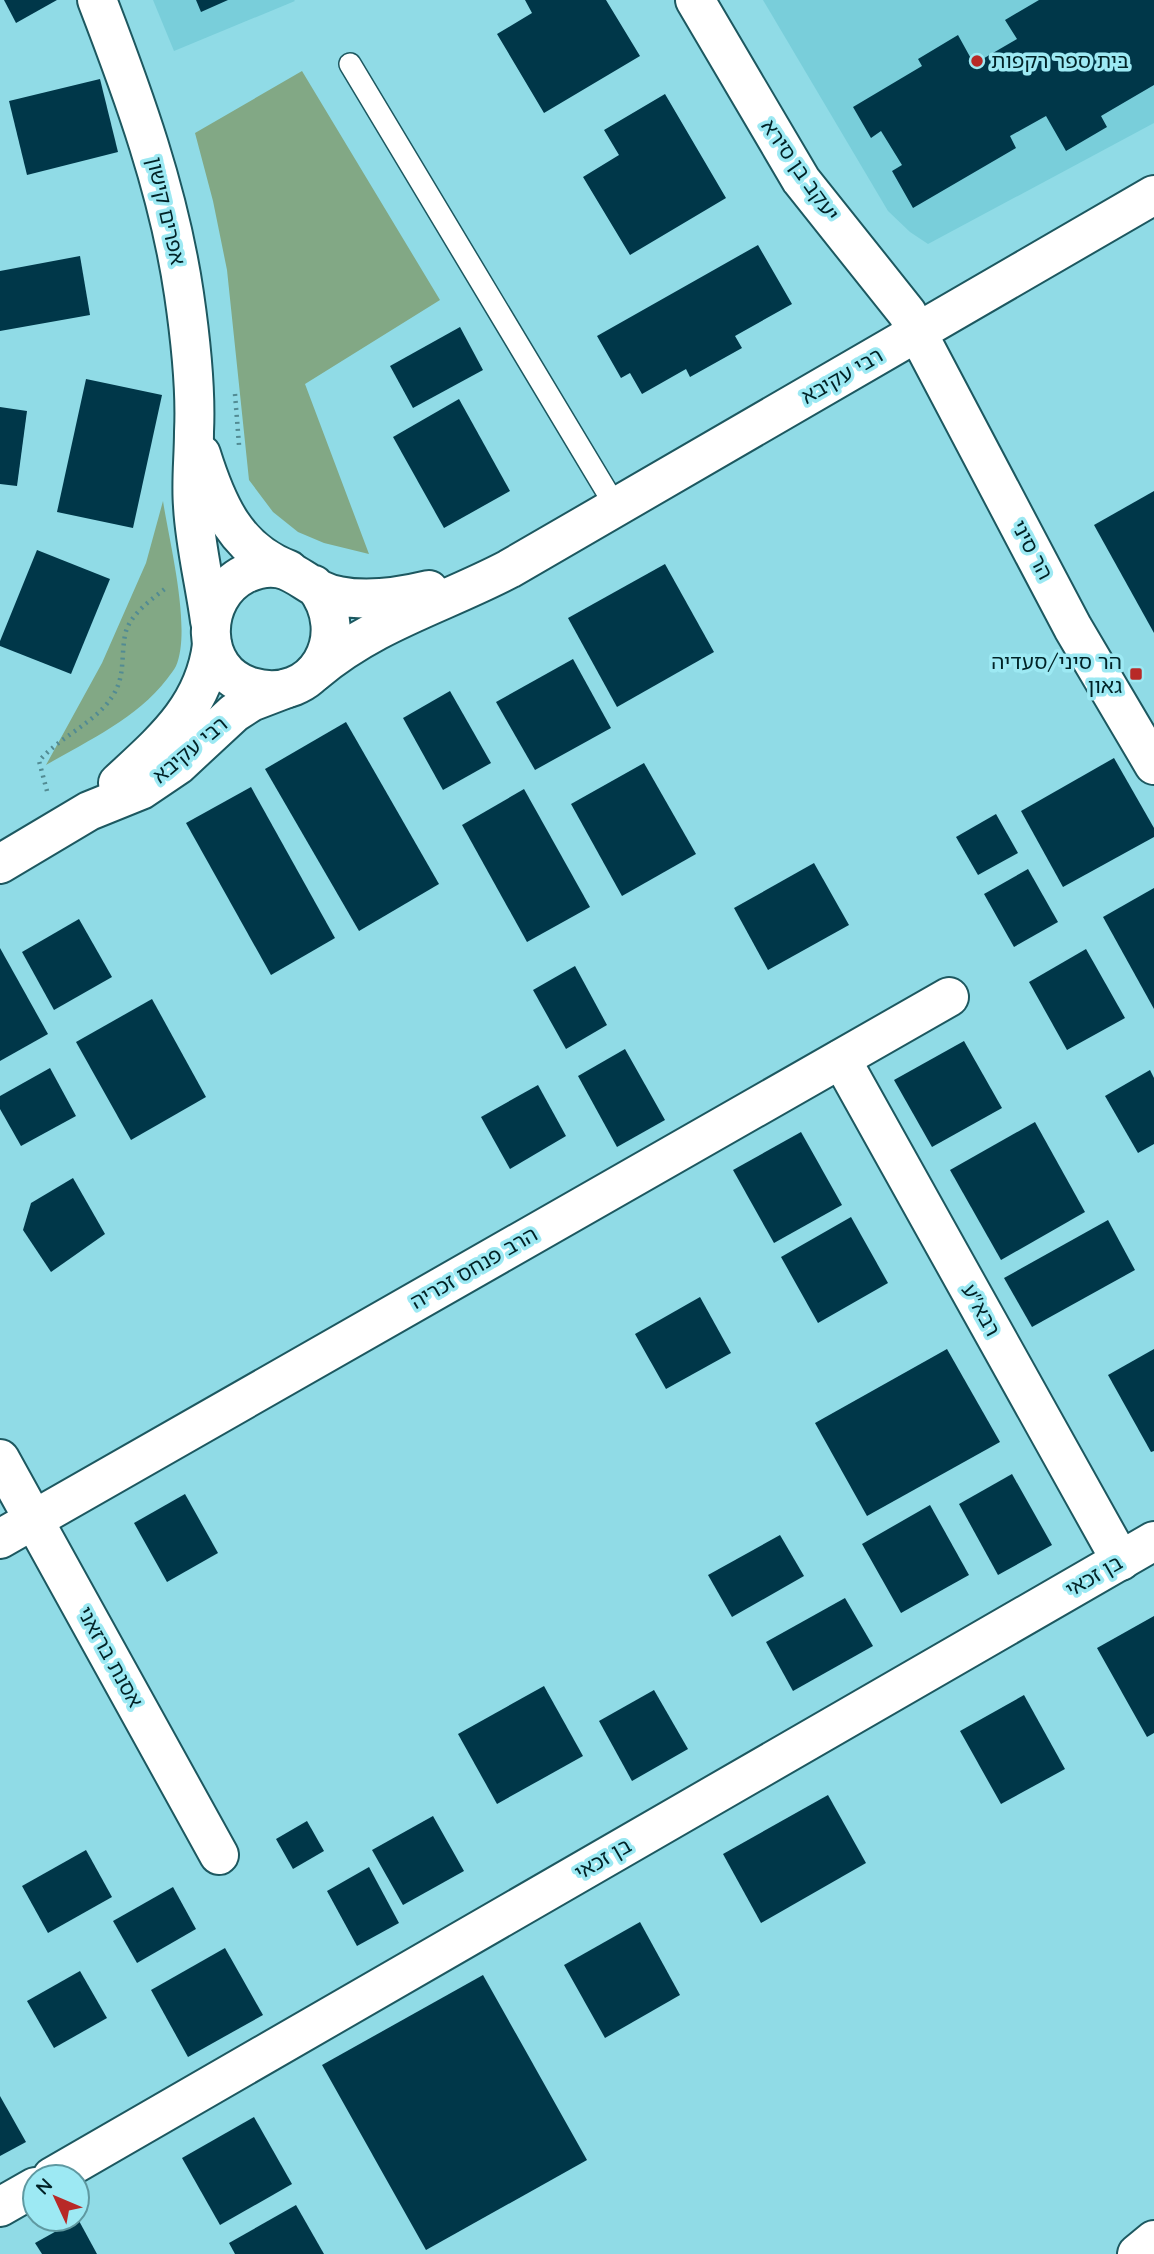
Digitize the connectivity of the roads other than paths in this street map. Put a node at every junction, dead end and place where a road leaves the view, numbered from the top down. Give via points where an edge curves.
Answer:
1 (97, 0) edge
2 (695, 0) edge
3 (350, 64) dead end
4 (1154, 195) edge
5 (917, 332) junction
6 (194, 430) junction
7 (616, 507) junction
8 (531, 556) junction
9 (301, 578) junction
10 (211, 633) junction
11 (303, 679) junction
12 (1154, 765) edge
13 (75, 819) junction
14 (0, 864) edge
15 (948, 997) dead end
16 (841, 1059) junction
17 (0, 1458) edge
18 (34, 1519) junction
19 (0, 1539) edge
20 (1154, 1542) edge
21 (1121, 1561) junction
22 (219, 1855) dead end
23 (76, 2163) edge
24 (21, 2195) edge
25 (0, 2207) edge
26 (1154, 2240) edge
27 (1137, 2254) edge

1 - 6 street, אפרים קישון via 140,116 171,222 184,297
2 - 5 street, יעקב בן סירא via 801,180 899,301
3 - 7 lane
4 - 5 street, רבי עקיבא
5 - 7 street, רבי עקיבא
5 - 12 street, הר סיני via 1073,628
6 - 9 street, אפרים קישון via 210,480 234,528 257,554
6 - 10 street, אפרים קישון via 192,492
7 - 8 street, רבי עקיבא
8 - 9 street, רבי עקיבא via 449,585 378,598 336,596
8 - 11 street, רבי עקיבא via 376,629
9 - 10 street via 261,569 234,580 221,595
9 - 11 street via 325,601 332,628 329,647
10 - 11 street via 222,666 244,685 272,690
10 - 13 street, רבי עקיבא via 209,669 180,722
11 - 13 street, רבי עקיבא via 251,702 178,765 141,790
13 - 14 street, רבי עקיבא
15 - 16 street, הרב פנחס זכריה
16 - 18 street, הרב פנחס זכריה
16 - 21 street, רבא"ע
17 - 18 street, אסנת ברזאני
18 - 19 street, הרב פנחס זכריה
18 - 22 street, אסנת ברזאני
20 - 21 street, בן זכאי
21 - 23 street, בן זכאי
24 - 25 street
26 - 27 street

